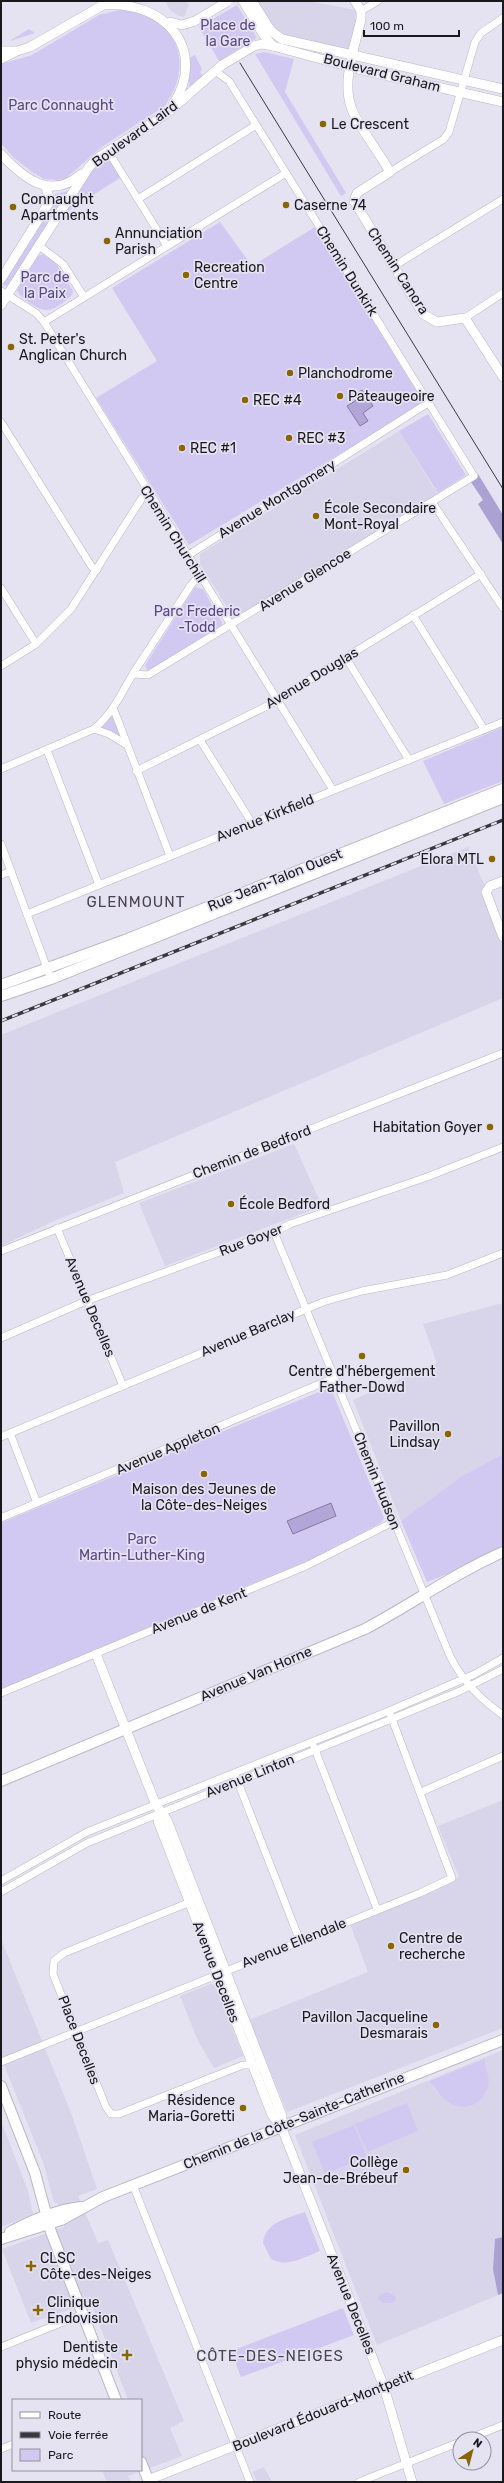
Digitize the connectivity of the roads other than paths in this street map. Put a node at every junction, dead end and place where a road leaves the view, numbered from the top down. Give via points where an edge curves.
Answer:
1 (227, 1) edge
2 (243, 1) edge
3 (252, 1) edge
4 (354, 1) edge
5 (378, 1) edge
6 (151, 4) edge
7 (361, 11) junction
8 (503, 18) edge
9 (170, 22) junction
10 (268, 34) junction
11 (254, 46) junction
12 (273, 46) junction
13 (1, 51) edge
14 (17, 51) junction
15 (354, 54) junction
16 (1, 59) edge
17 (351, 66) junction
18 (218, 68) junction
19 (464, 80) junction
20 (503, 89) edge
21 (461, 92) junction
22 (503, 102) edge
23 (166, 114) junction
24 (256, 125) junction
25 (108, 151) junction
26 (1, 154) edge
27 (89, 167) junction
28 (390, 172) junction
29 (286, 173) junction
30 (46, 187) junction
31 (138, 199) junction
32 (503, 199) edge
33 (38, 245) junction
34 (166, 246) junction
35 (394, 266) junction
36 (1, 279) edge
37 (4, 293) edge
38 (503, 293) edge
39 (84, 297) junction
40 (1, 305) edge
41 (465, 318) junction
42 (44, 322) junction
43 (503, 377) edge
44 (428, 403) junction
45 (1, 422) edge
46 (474, 476) joint
47 (148, 493) junction
48 (432, 502) junction
49 (187, 556) junction
50 (96, 570) junction
51 (480, 574) junction
52 (199, 576) junction
53 (1, 588) edge
54 (503, 608) edge
55 (413, 615) junction
56 (231, 626) junction
57 (36, 644) junction
58 (346, 658) junction
59 (1, 666) edge
60 (134, 674) junction
61 (276, 700) junction
62 (114, 710) junction
63 (503, 722) edge
64 (94, 729) junction
65 (484, 729) junction
66 (200, 740) junction
67 (127, 745) junction
68 (46, 750) junction
69 (409, 760) junction
70 (1, 769) edge
71 (136, 771) junction
72 (503, 789) edge
73 (333, 790) junction
74 (503, 798) edge
75 (252, 823) junction
76 (1, 844) edge
77 (170, 856) junction
78 (11, 871) junction
79 (1, 875) edge
80 (503, 881) edge
81 (98, 885) junction
82 (27, 914) junction
83 (503, 937) edge
84 (47, 969) junction
85 (51, 979) junction
86 (1, 981) edge
87 (1, 985) edge
88 (2, 996) edge
89 (503, 1053) edge
90 (503, 1147) edge
91 (57, 1228) junction
92 (274, 1232) junction
93 (1, 1251) edge
94 (503, 1253) edge
95 (86, 1300) junction
96 (306, 1309) junction
97 (1, 1338) edge
98 (334, 1378) junction
99 (123, 1386) junction
100 (10, 1433) junction
101 (1, 1437) edge
102 (38, 1503) junction
103 (1, 1518) edge
104 (394, 1522) junction
105 (503, 1552) edge
106 (424, 1596) junction
107 (96, 1654) junction
108 (503, 1658) edge
109 (503, 1668) edge
110 (464, 1679) junction
111 (471, 1686) junction
112 (1, 1693) edge
113 (390, 1714) junction
114 (503, 1715) edge
115 (126, 1728) junction
116 (312, 1741) junction
117 (315, 1750) junction
118 (503, 1756) edge
119 (234, 1773) junction
120 (1, 1781) edge
121 (237, 1781) junction
122 (421, 1792) junction
123 (157, 1808) junction
124 (1, 1881) edge
125 (1, 1892) edge
126 (193, 1901) junction
127 (377, 1909) junction
128 (300, 1941) junction
129 (221, 1973) junction
130 (76, 2031) junction
131 (503, 2040) edge
132 (1, 2062) edge
133 (257, 2065) junction
134 (1, 2086) edge
135 (282, 2128) junction
136 (133, 2185) junction
137 (47, 2220) junction
138 (1, 2238) edge
139 (82, 2314) junction
140 (503, 2340) edge
141 (1, 2347) edge
142 (384, 2387) junction
143 (116, 2399) edge
144 (503, 2425) edge
145 (488, 2431) edge
146 (12, 2444) edge
147 (452, 2445) edge
148 (235, 2446) junction
149 (1, 2449) edge
150 (407, 2463) junction
151 (142, 2466) edge
152 (146, 2481) edge
153 (250, 2482) edge
154 (359, 2482) edge
155 (412, 2482) edge

1 - 9 street, bridge via 195,21 182,25
2 - 10 street
3 - 10 street
4 - 7 street
5 - 7 street
6 - 9 street
6 - 14 street via 120,2 94,8 43,40
7 - 15 street
8 - 19 street via 486,29 475,42
9 - 23 street via 183,47 186,72 180,95
10 - 11 street, Boulevard Laird
10 - 12 street
10 - 15 street, Boulevard Graham via 344,54
11 - 12 street
11 - 18 street, Boulevard Laird, bridge
12 - 17 street, Boulevard Graham
13 - 14 street
14 - 16 street
15 - 17 street
15 - 19 street, Boulevard Graham
17 - 21 street, Boulevard Graham
17 - 28 street via 348,92 353,111
18 - 23 street, Boulevard Laird
18 - 24 street, Chemin Dunkirk
19 - 20 street, Boulevard Graham
19 - 21 street
21 - 22 street, Boulevard Graham
21 - 28 street via 453,124 444,139
23 - 25 street, Boulevard Laird
24 - 29 street, Chemin Dunkirk
24 - 31 street
25 - 27 street, Boulevard Laird
25 - 31 street
26 - 30 street via 21,172
27 - 30 street via 67,184
27 - 33 street, Boulevard Laird
28 - 35 street, Chemin Canora via 357,192 354,201
29 - 34 street
29 - 44 street, Chemin Dunkirk
30 - 36 street via 50,201
31 - 34 street
32 - 35 street
33 - 37 street, Boulevard Laird
33 - 39 street via 63,264
34 - 39 street
35 - 41 street, Chemin Canora via 426,318 437,322
37 - 40 street, Boulevard Laird
37 - 42 street, Chemin Churchill via 36,313
38 - 41 street
39 - 42 street
41 - 43 street
42 - 47 street, Chemin Churchill
44 - 46 street, Chemin Dunkirk
44 - 49 street, Avenue Montgomery
45 - 50 street
46 - 48 street, Avenue Glencoe
47 - 49 street, Chemin Churchill
47 - 50 street via 142,498
48 - 51 street
48 - 56 street, Avenue Glencoe
49 - 52 street, Chemin Churchill
50 - 57 street via 71,609
51 - 54 street
51 - 55 street, Avenue Douglas
52 - 56 street, Chemin Churchill
52 - 60 street
53 - 57 street
55 - 58 street, Avenue Douglas
55 - 65 street
56 - 60 street, Avenue Glencoe via 148,676
56 - 61 street, Chemin Churchill
57 - 59 street
58 - 61 street, Avenue Douglas
58 - 69 street
60 - 62 street
61 - 66 street, Avenue Douglas
61 - 73 street, Chemin Churchill
62 - 64 street
62 - 67 street
63 - 65 street, Avenue Kirkfield
64 - 67 street via 109,734
64 - 68 street
65 - 69 street, Avenue Kirkfield
66 - 71 street, Avenue Douglas
66 - 75 street
67 - 71 street
68 - 70 street
68 - 81 street
69 - 73 street, Avenue Kirkfield
71 - 77 street
72 - 84 main road, Rue Jean-Talon Ouest
73 - 75 street, Avenue Kirkfield
74 - 85 main road, Rue Jean-Talon Ouest
75 - 77 street, Avenue Kirkfield
76 - 78 street
77 - 81 street, Avenue Kirkfield
78 - 79 street
78 - 82 street
80 - 83 street via 490,886 486,892
81 - 82 street, Avenue Kirkfield
82 - 84 street
84 - 85 street
84 - 87 main road, Rue Jean-Talon Ouest
85 - 88 main road, Rue Jean-Talon Ouest
86 - 87 street, Rue Jean-Talon Ouest
87 - 88 street, Rue Jean-Talon Ouest
89 - 91 street, Chemin de Bedford
90 - 92 street, Rue Goyer via 428,1178 290,1224
91 - 93 street, Chemin de Bedford
91 - 95 street, Avenue Decelles
92 - 95 street, Rue Goyer
92 - 96 street, Chemin Hudson
94 - 96 street, Avenue Barclay via 447,1275 362,1291
95 - 97 street, Rue Goyer
95 - 99 street, Avenue Decelles
96 - 98 street, Chemin Hudson
96 - 99 street, Avenue Barclay
98 - 102 street, Avenue Appleton
98 - 104 street, Chemin Hudson
99 - 100 street, Avenue Barclay
100 - 101 street, Avenue Barclay
100 - 102 street
102 - 103 street, Avenue Appleton
104 - 106 street, Chemin Hudson
104 - 107 street, Avenue de Kent via 306,1566
105 - 106 main road, Avenue Van Horne via 477,1564
106 - 110 street, Chemin Hudson via 450,1656
106 - 115 main road, Avenue Van Horne via 365,1629
107 - 112 street, Avenue de Kent
107 - 115 street, Avenue Decelles
108 - 110 street, Avenue Linton
109 - 111 street, Avenue Linton
110 - 111 street, Chemin Hudson
110 - 113 street, Avenue Linton
111 - 113 street, Avenue Linton
111 - 114 street, Chemin Hudson
113 - 116 street, Avenue Linton
113 - 117 street, Avenue Linton
113 - 122 street
115 - 120 main road, Avenue Van Horne
115 - 123 street, Avenue Decelles
116 - 117 street
116 - 119 street, Avenue Linton
117 - 121 street, Avenue Linton
117 - 127 street
118 - 122 street
119 - 121 street
119 - 123 street, Avenue Linton
121 - 123 street, Avenue Linton
121 - 128 street
122 - 127 street, Avenue Ellendale via 452,1878
123 - 124 street, Avenue Linton via 87,1832
123 - 125 street, Avenue Linton via 87,1843
123 - 126 street, Avenue Decelles via 158,1821
126 - 129 street, Avenue Decelles
126 - 130 street, Place Decelles via 57,1957 52,1966 53,1974
127 - 128 street, Avenue Ellendale
128 - 129 street, Avenue Ellendale
129 - 130 street, Avenue Ellendale
129 - 133 street, Avenue Decelles
130 - 132 street, Avenue Ellendale
130 - 133 street, Place Decelles via 106,2107 114,2115 243,2065
131 - 135 main road, Chemin de la Côte-Sainte-Catherine
133 - 135 street, Avenue Decelles via 272,2115
134 - 137 main road via 35,2173
135 - 136 main road, Chemin de la Côte-Sainte-Catherine
135 - 142 street, Avenue Decelles
136 - 137 main road, Chemin de la Côte-Sainte-Catherine via 87,2206 66,2209
136 - 148 street
137 - 138 main road, Chemin de la Côte-Sainte-Catherine
137 - 139 main road
139 - 141 street
139 - 143 main road
140 - 142 street, Boulevard Édouard-Montpetit
142 - 148 street, Boulevard Édouard-Montpetit
142 - 150 street, Avenue Decelles
144 - 145 street
146 - 149 street
147 - 150 street
148 - 152 street, Boulevard Édouard-Montpetit
148 - 153 street
150 - 154 street
150 - 155 street, Avenue Decelles
151 - 152 main road

